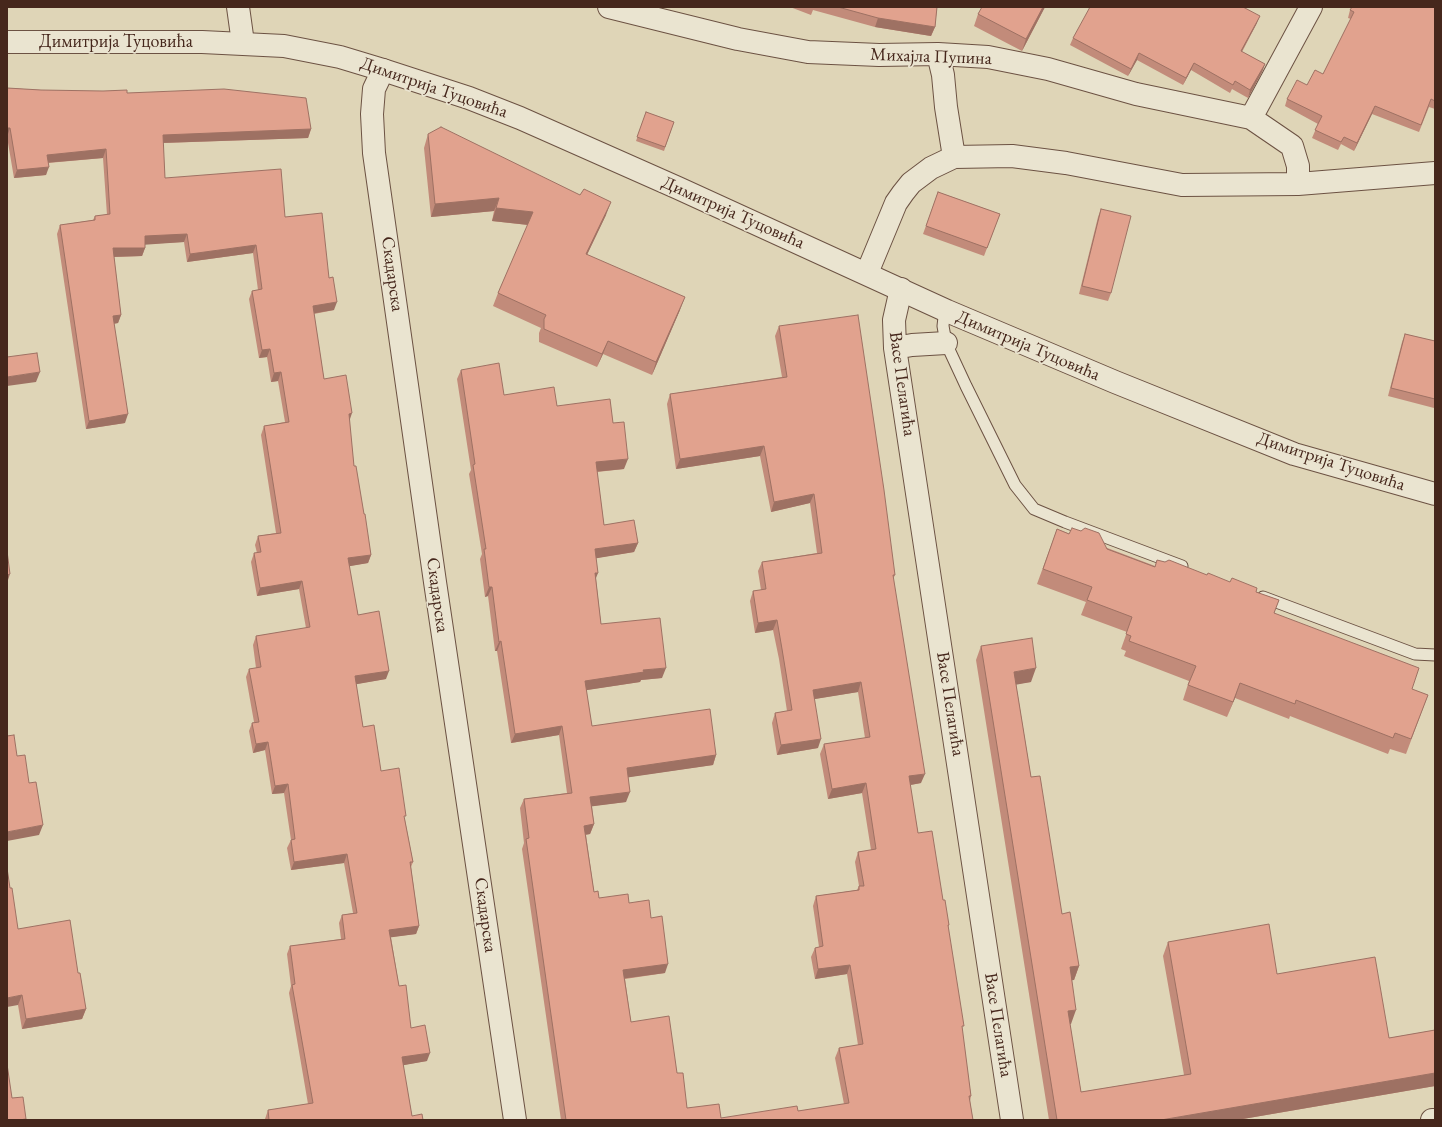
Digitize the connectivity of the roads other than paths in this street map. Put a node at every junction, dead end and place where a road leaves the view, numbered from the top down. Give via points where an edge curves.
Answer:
1 (238, 7) edge
2 (609, 7) edge
3 (1312, 7) edge
4 (7, 42) edge
5 (243, 43) junction
6 (941, 64) junction
7 (382, 70) junction
8 (1251, 118) junction
9 (954, 157) junction
10 (1435, 173) edge
11 (1298, 184) junction
12 (867, 274) junction
13 (901, 289) junction
14 (947, 311) junction
15 (946, 343) junction
16 (895, 348) junction
17 (1435, 494) edge
18 (1192, 570) edge
19 (1252, 593) edge
20 (1435, 655) edge
21 (515, 1120) edge
22 (1012, 1120) edge

1 - 5 street
2 - 6 street, Михајла Пупина via 738,39 808,52 879,55
3 - 8 street
4 - 5 street, Димитрија Туцовића
5 - 7 street, Димитрија Туцовића via 284,46 340,57
6 - 8 street, Михајла Пупина via 988,56 1048,69 1136,94
6 - 9 street
7 - 12 street, Димитрија Туцовића via 520,118
7 - 21 street, Скадарска via 374,90 374,153
8 - 11 street, Михајла Пупина via 1292,146 1298,166
9 - 11 street via 1012,156 1066,163 1182,185
9 - 12 street via 931,168 910,183 896,203
10 - 11 street
12 - 13 street, Димитрија Туцовића
13 - 14 street, Димитрија Туцовића
13 - 16 street, Васе Пелагића via 894,320
14 - 15 lane via 943,326
14 - 17 street, Димитрија Туцовића via 1294,454
15 - 16 street via 912,344
15 - 18 lane via 1015,485 1034,509
16 - 22 street, Васе Пелагића
19 - 20 lane via 1416,654

